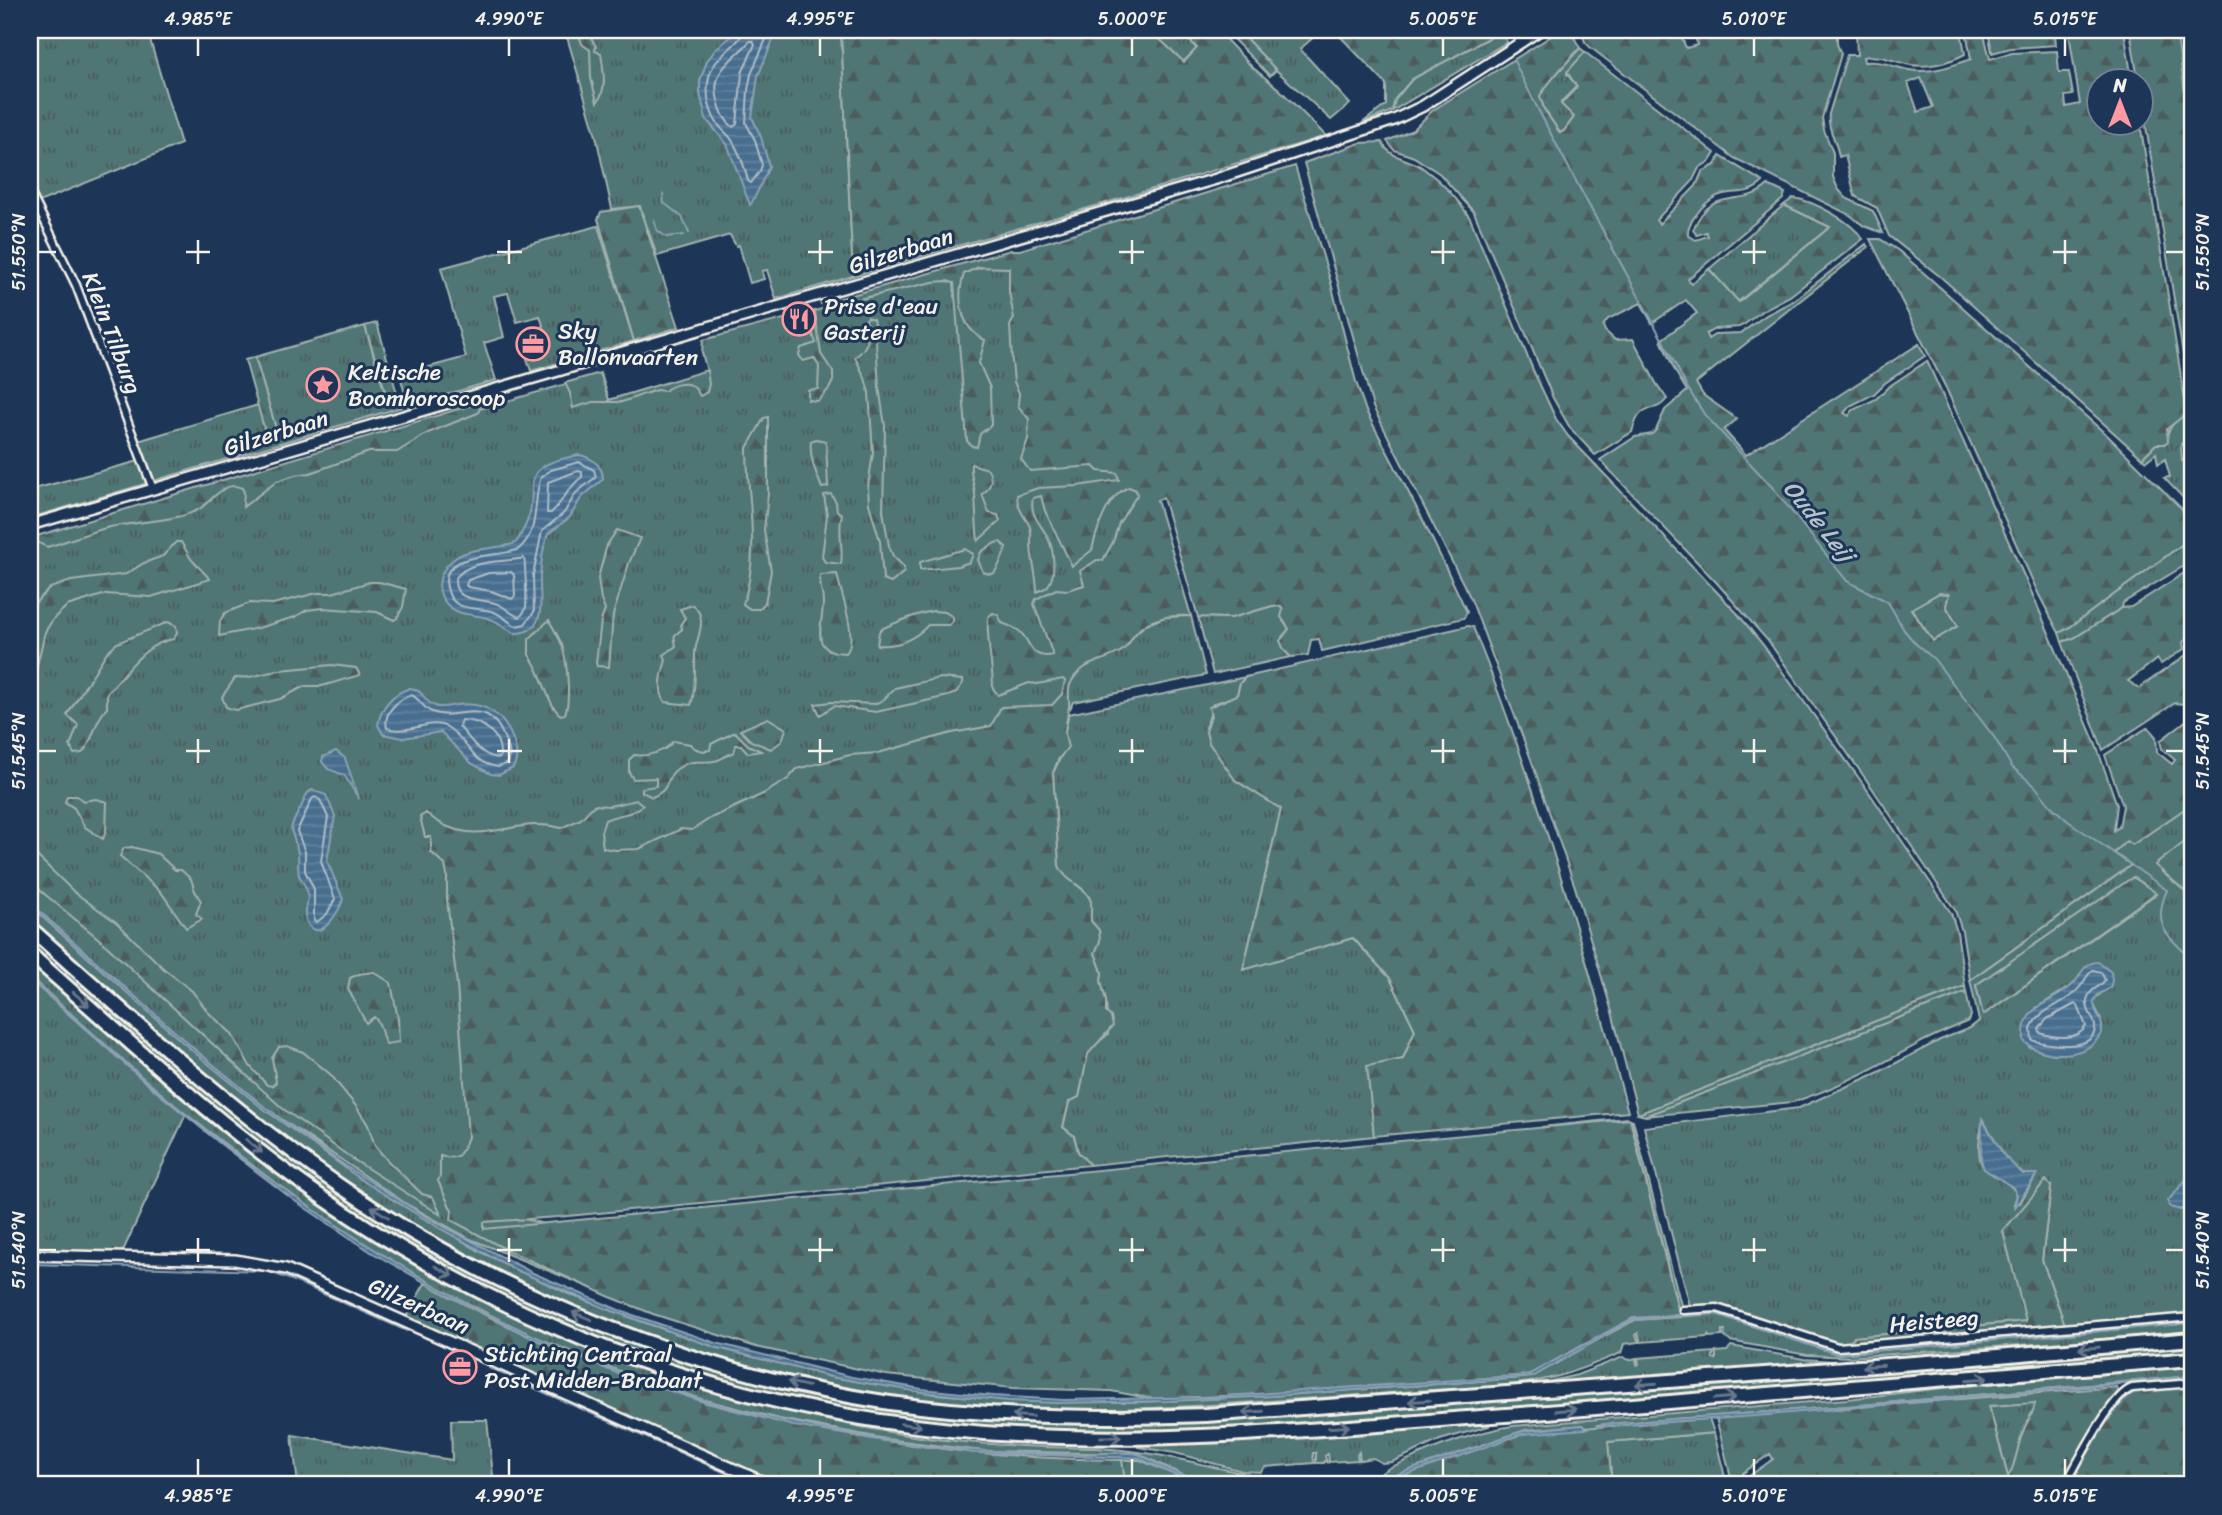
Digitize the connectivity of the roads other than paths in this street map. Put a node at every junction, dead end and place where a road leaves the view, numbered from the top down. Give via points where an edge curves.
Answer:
1 (1540, 30) edge
2 (30, 192) edge
3 (153, 489) junction
4 (30, 525) edge
5 (30, 928) edge
6 (30, 954) edge
7 (30, 1255) edge
8 (1683, 1310) dead end
9 (2192, 1317) edge
10 (2192, 1339) edge
11 (2192, 1359) edge
12 (2192, 1383) edge
13 (770, 1485) edge
14 (2065, 1485) edge

1 - 3 street, Gilzerbaan via 1379,129
2 - 3 street, Klein Tilburg via 76,285
3 - 4 street, Gilzerbaan
10 -> 5 highway via 1150,1418 1022,1416 835,1393 708,1361 563,1309 399,1224 286,1148
6 -> 11 highway via 276,1163 389,1241 556,1328 645,1363 758,1397 844,1415 1019,1435 1170,1437 1632,1406
7 - 13 street, Gilzerbaan via 235,1260 286,1269
8 - 9 street, Heisteeg via 1717,1308 1838,1347
12 - 14 street via 2124,1392

